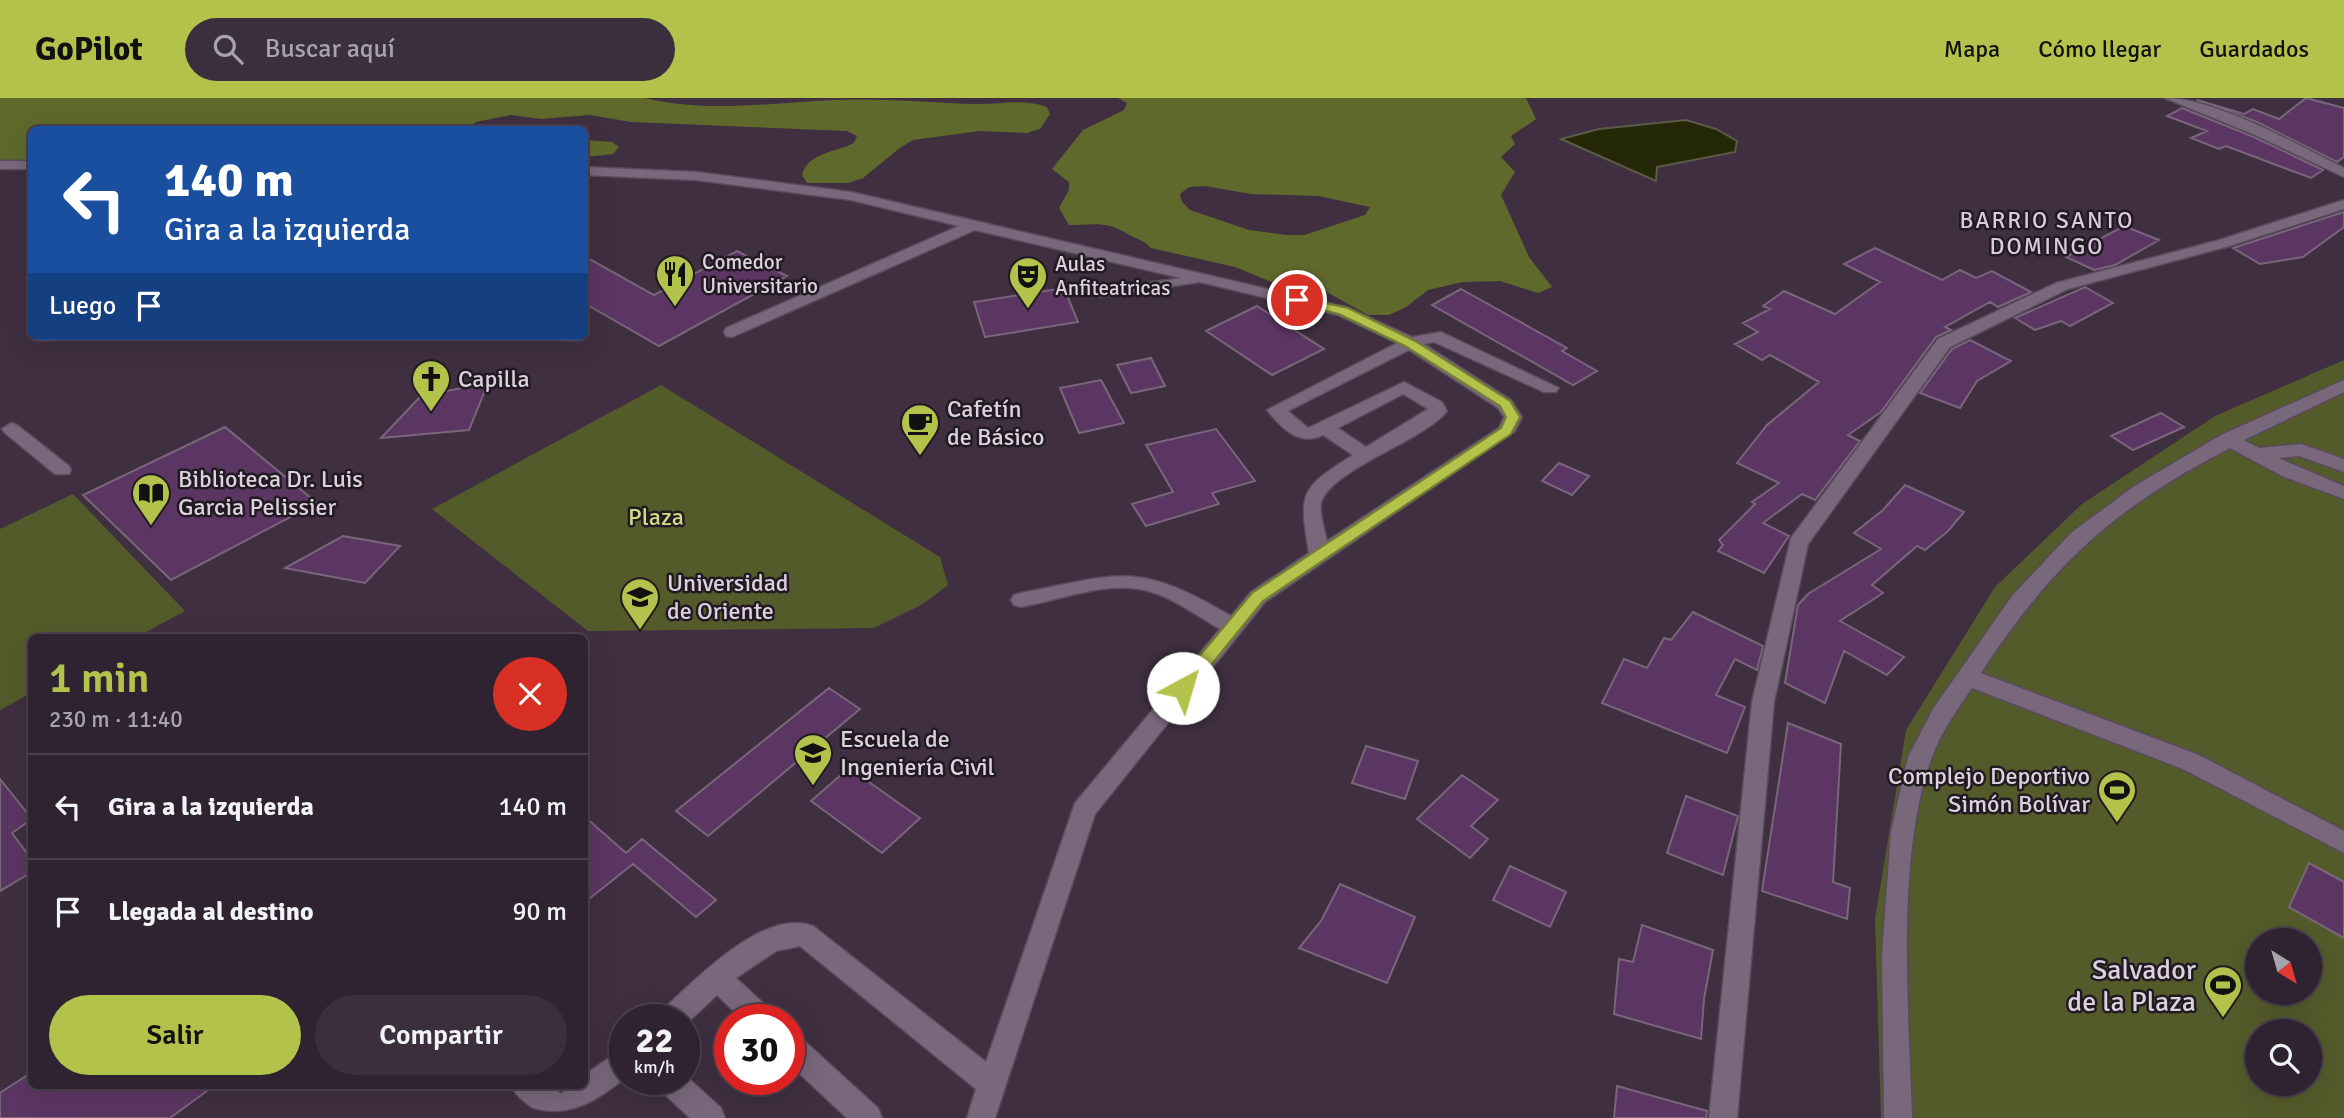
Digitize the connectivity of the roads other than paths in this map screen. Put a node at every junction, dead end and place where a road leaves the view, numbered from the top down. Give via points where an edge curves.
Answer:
1 (2172, 98) edge
2 (0, 165) edge
3 (28, 165) edge
4 (588, 171) edge
5 (2344, 173) edge
6 (2344, 204) edge
7 (973, 225) junction
8 (1206, 279) junction
9 (1106, 294) dead end
10 (732, 332) dead end
11 (1410, 343) junction
12 (2344, 385) edge
13 (1550, 388) dead end
14 (1324, 427) junction
15 (4, 428) edge
16 (2228, 439) junction
17 (2258, 454) junction
18 (1368, 457) junction
19 (2344, 466) edge
20 (62, 470) dead end
21 (2344, 493) edge
22 (1319, 555) junction
23 (1021, 600) dead end
24 (1233, 627) junction
25 (1967, 677) junction
26 (2344, 843) edge
27 (718, 979) junction
28 (689, 1004) edge
29 (745, 1004) edge
30 (805, 1060) edge
31 (609, 1074) edge
32 (992, 1084) junction
33 (531, 1089) edge
34 (686, 1095) edge
35 (563, 1115) edge
36 (711, 1118) edge
37 (868, 1118) edge
38 (981, 1118) edge
39 (1723, 1118) edge
40 (1898, 1118) edge

1 - 5 street via 2260,132
2 - 3 street
4 - 7 street via 696,176 851,196
6 - 39 street via 2221,244 2062,286 1944,343 1798,543 1763,702
7 - 8 street
7 - 10 street
8 - 9 street
8 - 11 street via 1343,311
11 - 13 street via 1442,336
11 - 14 street via 1276,413 1303,434
11 - 22 street via 1505,404 1513,417 1506,431
12 - 16 street
14 - 18 street
14 - 18 street via 1399,387 1436,406 1435,416
15 - 20 street
16 - 17 street
16 - 25 street via 2174,468 2078,538 2028,589
17 - 19 street via 2301,450
17 - 21 street
18 - 22 street via 1322,483 1315,493 1311,505
22 - 24 street via 1258,597
23 - 24 street via 1139,582 1160,588
24 - 32 street via 1084,810
25 - 26 street via 2191,762
25 - 40 street via 1924,740 1910,789 1894,898
27 - 28 street
27 - 29 street
27 - 32 street via 763,943 785,934 804,934
30 - 37 street
31 - 35 street
32 - 38 street
33 - 35 street
34 - 36 street

